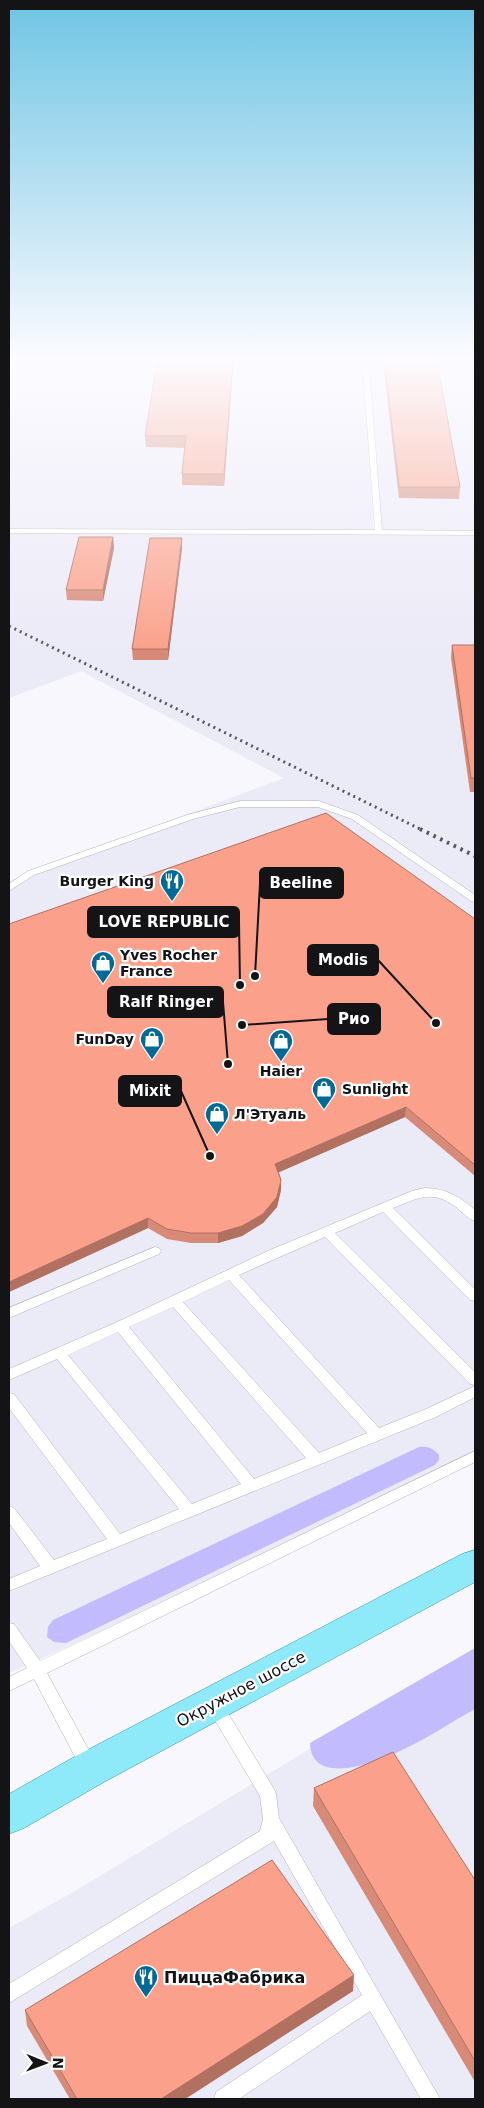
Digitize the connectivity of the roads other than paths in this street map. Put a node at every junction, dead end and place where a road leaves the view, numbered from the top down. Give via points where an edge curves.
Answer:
1 (373, 454) edge
2 (9, 531) edge
3 (379, 533) junction
4 (475, 533) edge
5 (9, 888) edge
6 (475, 899) edge
7 (385, 1207) junction
8 (475, 1217) edge
9 (327, 1232) junction
10 (155, 1251) dead end
11 (231, 1274) junction
12 (475, 1297) edge
13 (175, 1301) junction
14 (9, 1313) edge
15 (120, 1326) junction
16 (59, 1353) junction
17 (9, 1375) edge
18 (475, 1380) edge
19 (475, 1391) edge
20 (9, 1398) edge
21 (378, 1435) junction
22 (475, 1456) edge
23 (316, 1459) junction
24 (251, 1486) junction
25 (189, 1511) junction
26 (9, 1512) edge
27 (116, 1540) junction
28 (475, 1565) edge
29 (50, 1567) junction
30 (9, 1585) edge
31 (9, 1630) edge
32 (37, 1670) junction
33 (9, 1684) edge
34 (214, 1704) junction
35 (90, 1769) junction
36 (9, 1815) edge
37 (271, 1819) junction
38 (9, 1994) edge
39 (373, 1998) junction
40 (223, 2099) edge
41 (431, 2099) edge

1 - 3 lane
2 - 3 lane
3 - 4 lane
5 - 6 lane via 32,873 190,817 240,804 319,804 355,817
7 - 8 lane via 416,1194 435,1192 453,1198
7 - 9 lane
7 - 12 lane
9 - 11 lane
9 - 18 lane
10 - 14 lane
11 - 13 lane
11 - 21 lane
13 - 15 lane
13 - 23 lane
15 - 16 lane
15 - 24 lane
16 - 17 lane
16 - 25 lane
19 - 21 lane
20 - 27 lane
21 - 23 lane
22 - 32 lane
23 - 24 lane
24 - 25 lane
25 - 27 lane
26 - 29 lane
27 - 29 lane
28 - 34 main road, Окружное шоссе
29 - 30 lane
31 - 32 lane
32 - 33 lane
32 - 35 lane
34 - 35 main road, Окружное шоссе
34 - 37 lane via 268,1794
35 - 36 main road, Окружное шоссе
37 - 38 lane via 268,1836
37 - 39 lane
39 - 40 lane
39 - 41 lane

